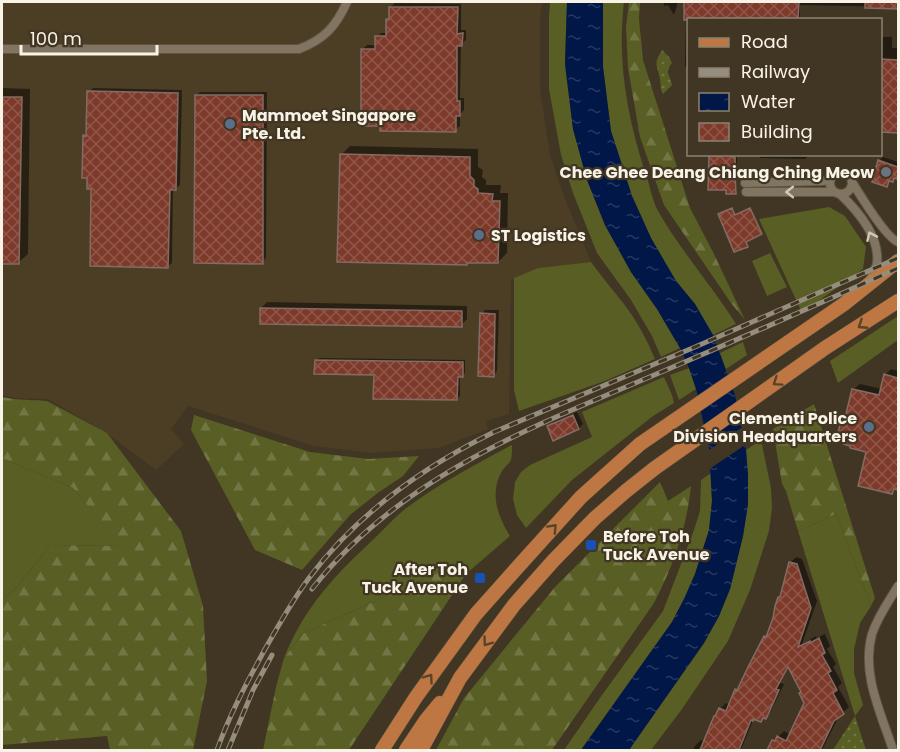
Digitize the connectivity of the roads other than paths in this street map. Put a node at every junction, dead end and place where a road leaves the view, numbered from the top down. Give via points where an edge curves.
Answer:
1 (347, 2) edge
2 (2, 49) edge
3 (831, 179) junction
4 (852, 182) junction
5 (745, 183) dead end
6 (746, 192) dead end
7 (837, 193) junction
8 (898, 242) edge
9 (898, 261) edge
10 (867, 286) junction
11 (898, 301) edge
12 (898, 586) edge
13 (460, 678) junction
14 (383, 749) edge
15 (406, 750) edge
16 (421, 750) edge
17 (893, 750) edge

1 - 2 street via 334,26 321,39 300,49
3 - 4 street via 842,172
3 - 5 street
3 - 7 street
4 - 7 street via 849,191
4 - 8 street via 885,231
7 -> 6 street
10 -> 7 street via 877,265 873,237 861,217
9 - 10 main road
14 -> 10 main road via 476,614 581,498 640,444
11 -> 13 main road via 825,348 626,491 595,518 514,605
12 - 17 street via 881,613 868,652 872,685
13 - 15 main road
13 - 16 main road

